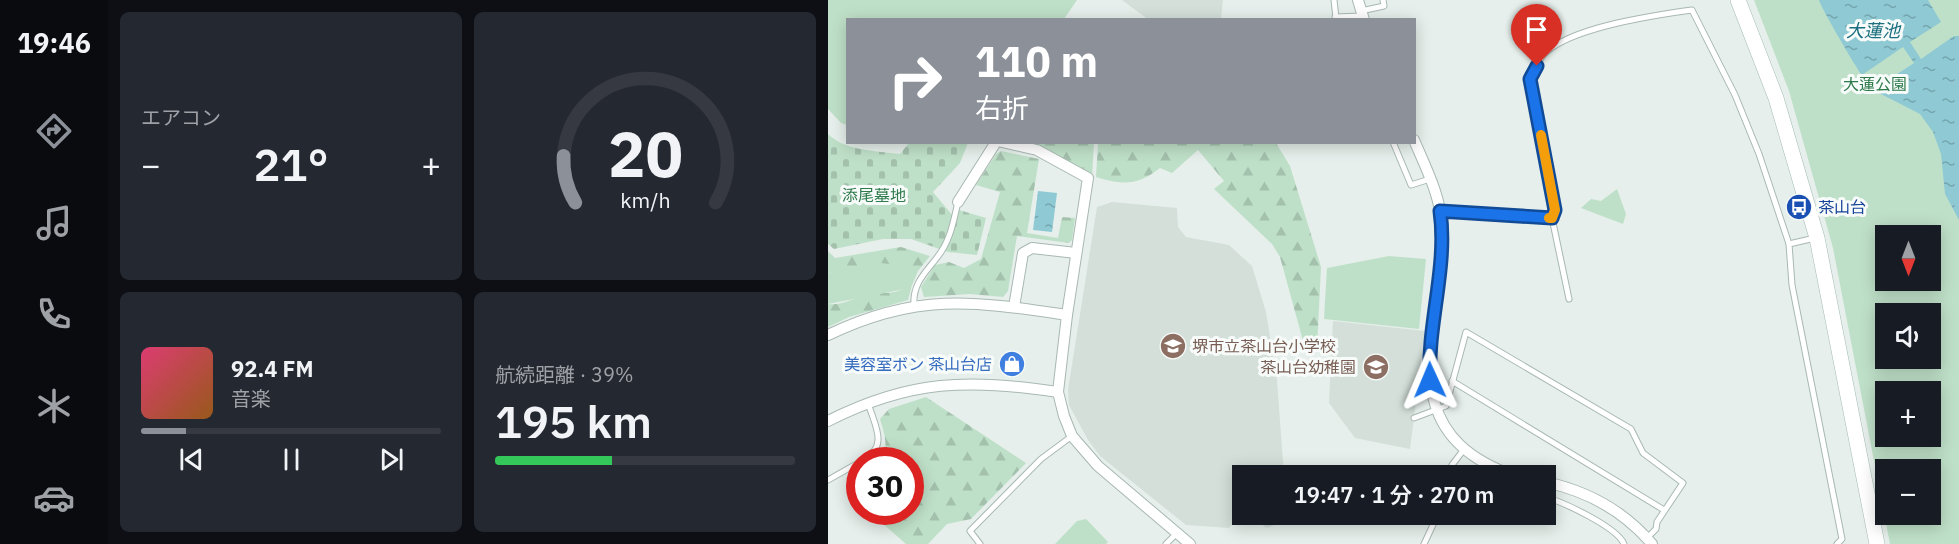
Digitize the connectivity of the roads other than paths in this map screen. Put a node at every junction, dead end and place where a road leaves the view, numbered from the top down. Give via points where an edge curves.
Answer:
1 (1334, 0) edge
2 (1383, 0) edge
3 (1738, 0) edge
4 (1362, 12) edge
5 (1336, 18) edge
6 (995, 144) edge
7 (1011, 144) edge
8 (1394, 144) edge
9 (1416, 144) edge
10 (1430, 179) junction
11 (958, 202) joint
12 (1440, 211) junction
13 (1552, 218) junction
14 (1817, 238) junction
15 (1789, 244) junction
16 (1076, 253) junction
17 (1569, 299) dead end
18 (914, 306) junction
19 (1014, 307) junction
20 (1067, 315) junction
21 (828, 335) edge
22 (1452, 381) junction
23 (1058, 392) junction
24 (868, 403) junction
25 (1438, 409) junction
26 (1414, 418) dead end
27 (828, 421) edge
28 (1072, 436) junction
29 (876, 447) edge
30 (1465, 448) junction
31 (1452, 465) edge
32 (1489, 465) edge
33 (846, 470) edge
34 (828, 480) edge
35 (1556, 485) edge
36 (1556, 500) edge
37 (1664, 510) junction
38 (1433, 525) edge
39 (1177, 533) junction
40 (1649, 541) edge
41 (980, 544) edge
42 (1166, 544) edge
43 (1190, 544) edge
44 (1424, 544) edge
45 (1624, 544) edge
46 (1837, 544) edge
47 (1877, 544) edge

1 - 5 lane
2 - 4 lane via 1384,6
3 - 14 street via 1776,98
4 - 5 lane
6 - 11 street
7 - 16 street via 1037,150 1088,178
8 - 10 lane via 1411,185
9 - 10 street
10 - 12 street
11 - 18 lane via 950,235 921,275
12 - 13 lane
12 - 25 street via 1442,238 1428,356
13 - 15 lane via 1553,190 1530,79 1545,54 1572,38 1603,27 1692,10 1735,95
13 - 17 lane
14 - 15 lane
14 - 47 street
15 - 46 lane via 1792,285 1842,539
16 - 19 street via 1032,248 1023,253
16 - 20 street
18 - 19 street via 952,302
18 - 21 street via 883,313
19 - 20 street
20 - 23 street
22 - 25 lane via 1446,406
22 - 37 lane
22 - 37 lane via 1466,332 1631,429 1643,453 1683,483
23 - 24 street via 996,383 953,383 927,386
23 - 28 street
24 - 27 street
24 - 29 lane via 879,439
25 - 26 lane
25 - 30 street
28 - 39 street via 1098,466
28 - 41 lane via 1041,459 970,531
30 - 31 lane
30 - 32 street
33 - 34 lane
35 - 40 street via 1580,491 1621,513
36 - 45 lane via 1614,532
37 - 40 lane
38 - 44 lane
39 - 42 lane
39 - 43 street

